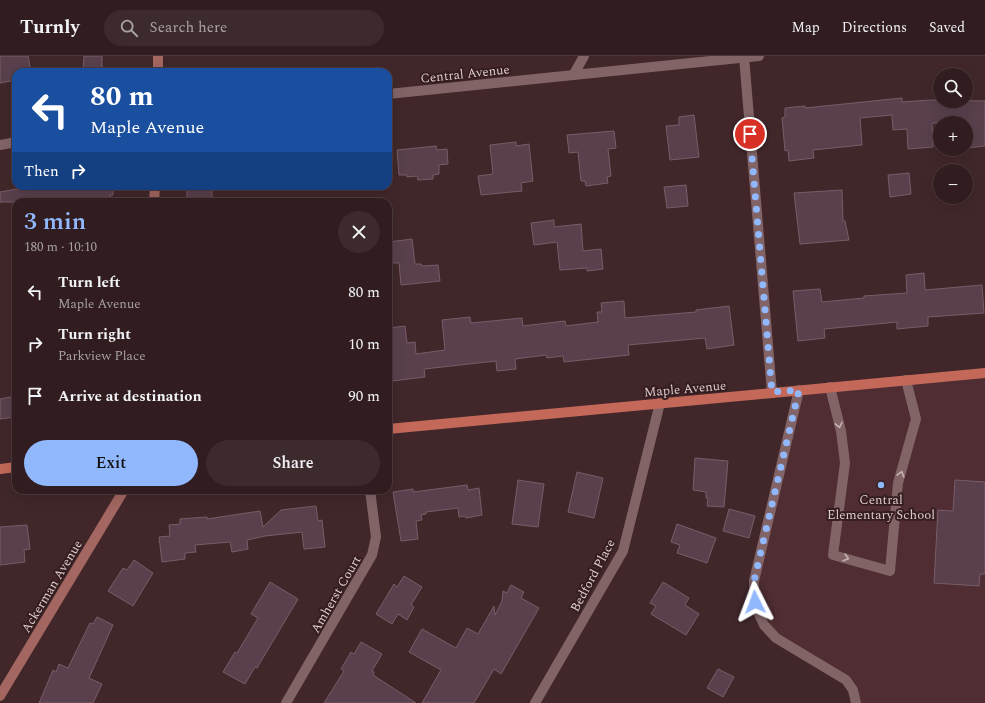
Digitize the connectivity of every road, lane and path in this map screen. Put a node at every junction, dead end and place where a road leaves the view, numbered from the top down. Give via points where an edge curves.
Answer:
1 (158, 56) edge
2 (584, 56) edge
3 (759, 56) edge
4 (744, 58) junction
5 (158, 68) edge
6 (574, 74) junction
7 (392, 94) edge
8 (12, 143) edge
9 (0, 145) edge
10 (985, 373) edge
11 (906, 380) junction
12 (830, 387) junction
13 (799, 390) junction
14 (772, 392) junction
15 (660, 403) junction
16 (392, 429) edge
17 (12, 468) edge
18 (0, 469) edge
19 (122, 494) edge
20 (371, 494) edge
21 (0, 696) edge
22 (286, 703) edge
23 (535, 703) edge
24 (856, 703) edge

1 - 5 street
2 - 6 street
3 - 4 street, Central Avenue
4 - 6 street, Central Avenue
4 - 14 street
6 - 7 street, Central Avenue
8 - 9 street
10 - 11 main road, Maple Avenue
11 - 12 main road, Maple Avenue
12 -> 11 street via 846,463 833,555 890,571 898,483 916,419
12 - 13 main road, Maple Avenue
13 - 14 main road, Maple Avenue
13 - 24 street via 754,581 754,594 757,610 764,625 776,638 846,680 853,690
14 - 15 main road, Maple Avenue
15 - 16 main road, Maple Avenue
15 - 23 street, Bedford Place via 623,551
17 - 18 main road
19 - 21 street, Ackerman Avenue
20 - 22 street, Amherst Court via 376,537 372,555

